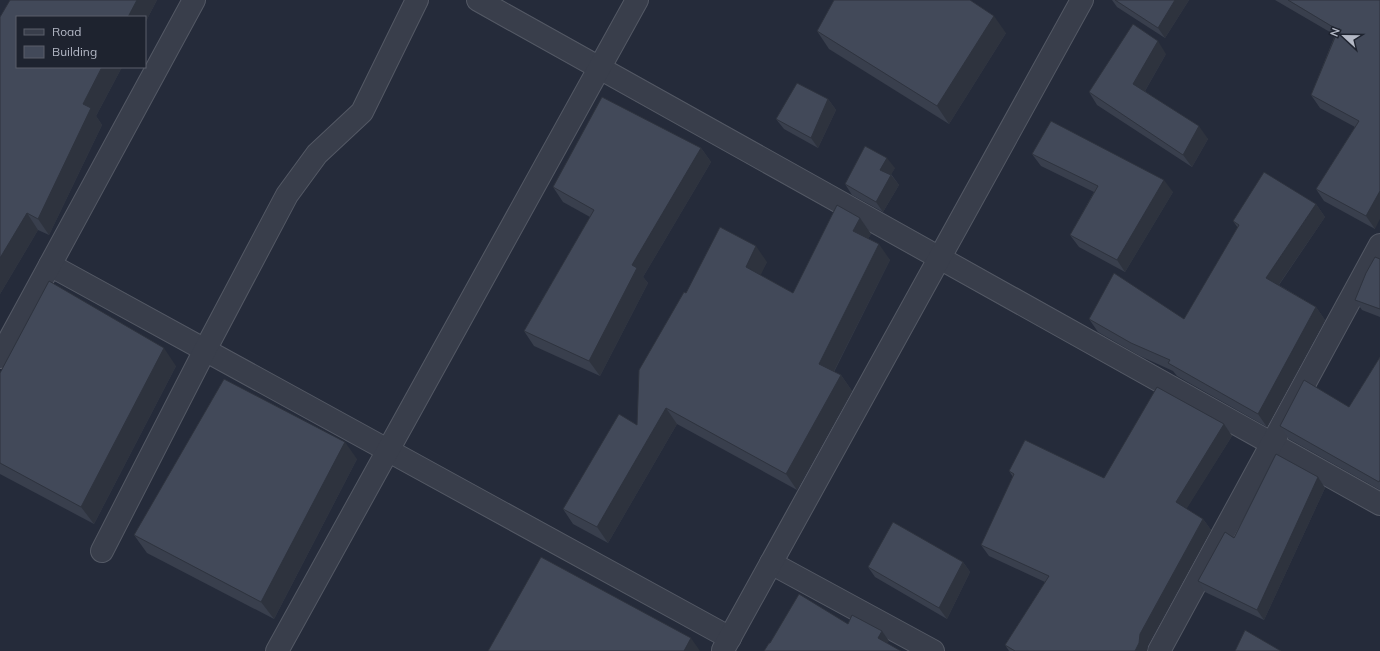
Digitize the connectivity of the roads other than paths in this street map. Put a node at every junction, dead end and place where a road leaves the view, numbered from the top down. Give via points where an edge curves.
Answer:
1 (194, 0) edge
2 (418, 0) edge
3 (478, 0) edge
4 (637, 0) edge
5 (1082, 0) edge
6 (600, 68) junction
7 (1380, 245) edge
8 (940, 258) junction
9 (50, 265) junction
10 (205, 350) junction
11 (0, 357) edge
12 (1271, 444) junction
13 (388, 452) junction
14 (1380, 504) edge
15 (102, 551) dead end
16 (771, 563) junction
17 (726, 645) edge
18 (278, 651) edge
19 (933, 651) edge
20 (1159, 651) edge

1 - 9 street
2 - 10 street via 362,112 317,154 287,195
3 - 6 street
4 - 6 street
5 - 8 street
6 - 8 street
6 - 13 street
7 - 12 street
8 - 12 street
8 - 16 street
9 - 10 street
9 - 11 street
10 - 13 street
10 - 15 street
12 - 14 street
12 - 20 street
13 - 17 street
13 - 18 street
16 - 17 street
16 - 19 street

